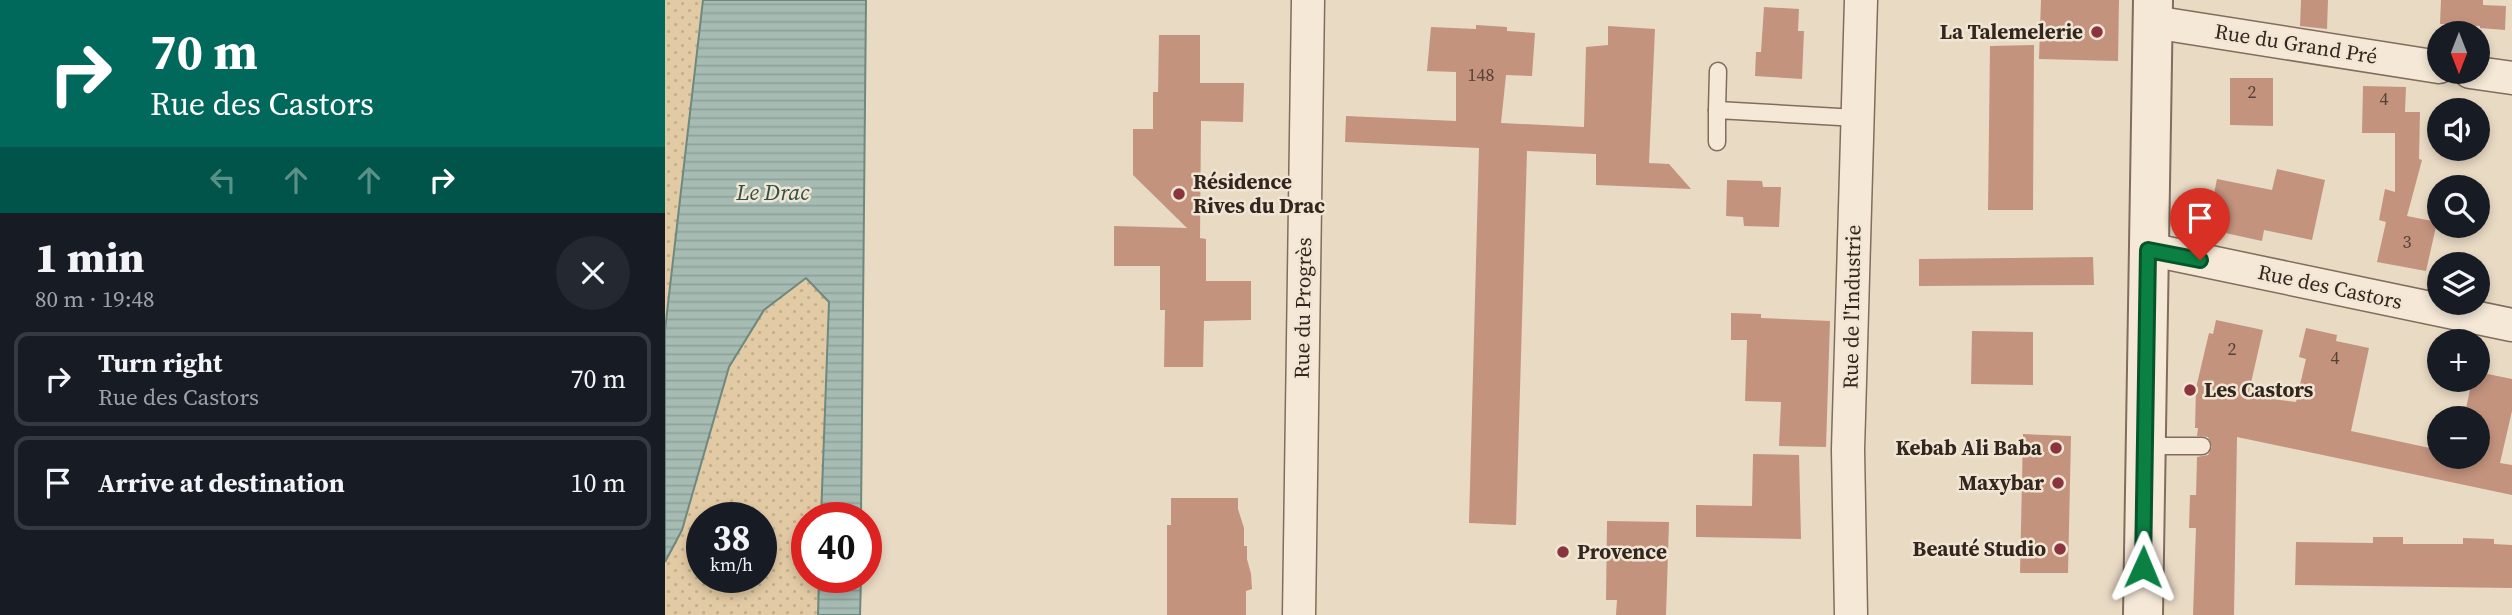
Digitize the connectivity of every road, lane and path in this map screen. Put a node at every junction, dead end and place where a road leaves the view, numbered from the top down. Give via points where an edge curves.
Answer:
1 (1308, 0) edge
2 (1861, 0) edge
3 (2153, 11) edge
4 (2427, 65) edge
5 (1718, 71) dead end
6 (2490, 75) edge
7 (2512, 78) edge
8 (1717, 110) junction
9 (1857, 118) junction
10 (1717, 142) dead end
11 (2148, 250) junction
12 (2512, 325) edge
13 (2145, 446) junction
14 (2202, 446) dead end
15 (1299, 615) edge
16 (1851, 615) edge
17 (2143, 615) edge

1 - 15 street, Rue du Progrès
2 - 9 street, Rue de l'Industrie
3 - 4 street, Rue du Grand Pré
3 - 11 street
5 - 8 lane
6 - 7 street
8 - 9 lane
8 - 10 lane
9 - 16 street, Rue de l'Industrie via 1848,450
11 - 12 street, Rue des Castors
11 - 13 street
13 - 14 lane
13 - 17 street

